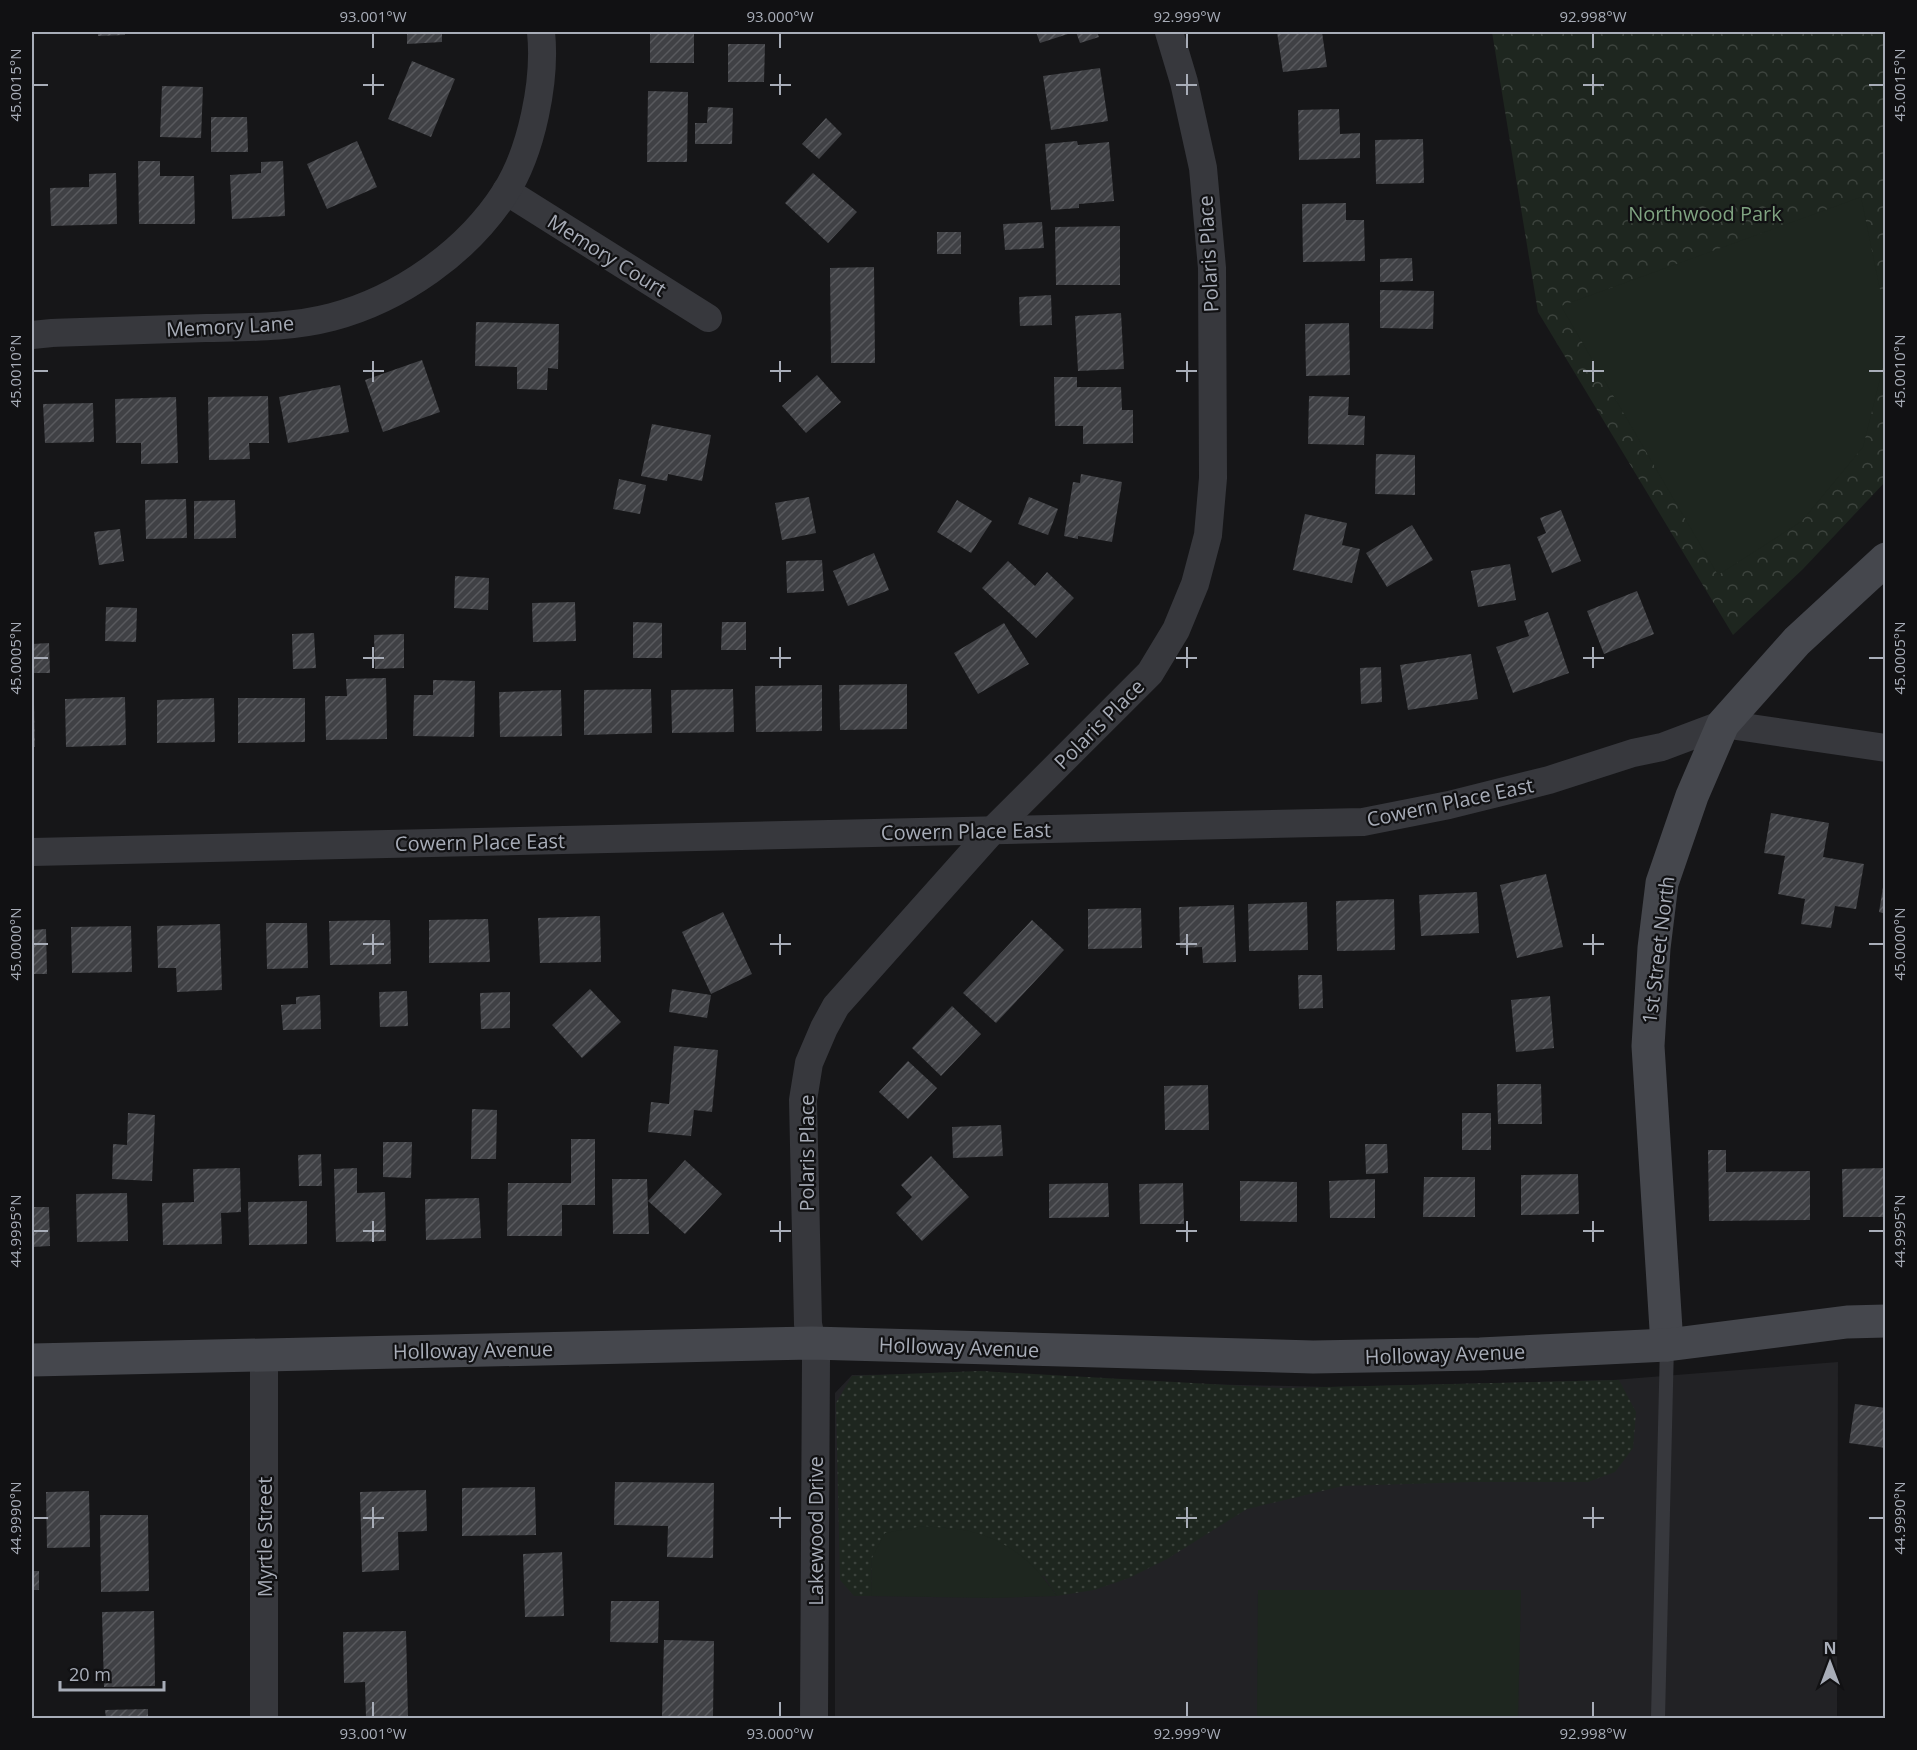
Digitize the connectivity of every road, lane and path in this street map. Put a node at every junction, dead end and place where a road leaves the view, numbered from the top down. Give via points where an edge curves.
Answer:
1 (541, 32) edge
2 (1169, 32) edge
3 (506, 191) junction
4 (708, 318) dead end
5 (32, 335) edge
6 (1886, 559) edge
7 (1723, 724) junction
8 (1886, 748) edge
9 (993, 830) junction
10 (32, 852) edge
11 (1886, 1321) edge
12 (812, 1343) junction
13 (1667, 1344) junction
14 (264, 1355) junction
15 (32, 1360) edge
16 (264, 1719) edge
17 (814, 1719) edge
18 (1658, 1719) edge

1 - 3 street, Memory Lane via 539,97 527,145
2 - 9 street, Polaris Place via 1203,168 1212,268 1213,478 1208,535 1195,584 1176,630 1150,673
3 - 4 street, Memory Court
3 - 5 street, Memory Lane via 462,243 423,275 380,299 332,317 283,326
6 - 7 street, 1st Street North via 1797,641
7 - 8 street, Cowern Place East
7 - 9 street, Cowern Place East via 1662,747 1549,780 1363,822
7 - 13 street, 1st Street North via 1692,796 1662,883 1654,948 1648,1046
9 - 10 street, Cowern Place East
9 - 12 street, Polaris Place via 836,1006 809,1063 803,1100 808,1324
11 - 13 street, Holloway Avenue via 1847,1322
12 - 13 street, Holloway Avenue via 1313,1357 1480,1354
12 - 14 street, Holloway Avenue
12 - 17 street, Lakewood Drive via 816,1359
13 - 18 lane
14 - 15 street, Holloway Avenue
14 - 16 street, Myrtle Street

